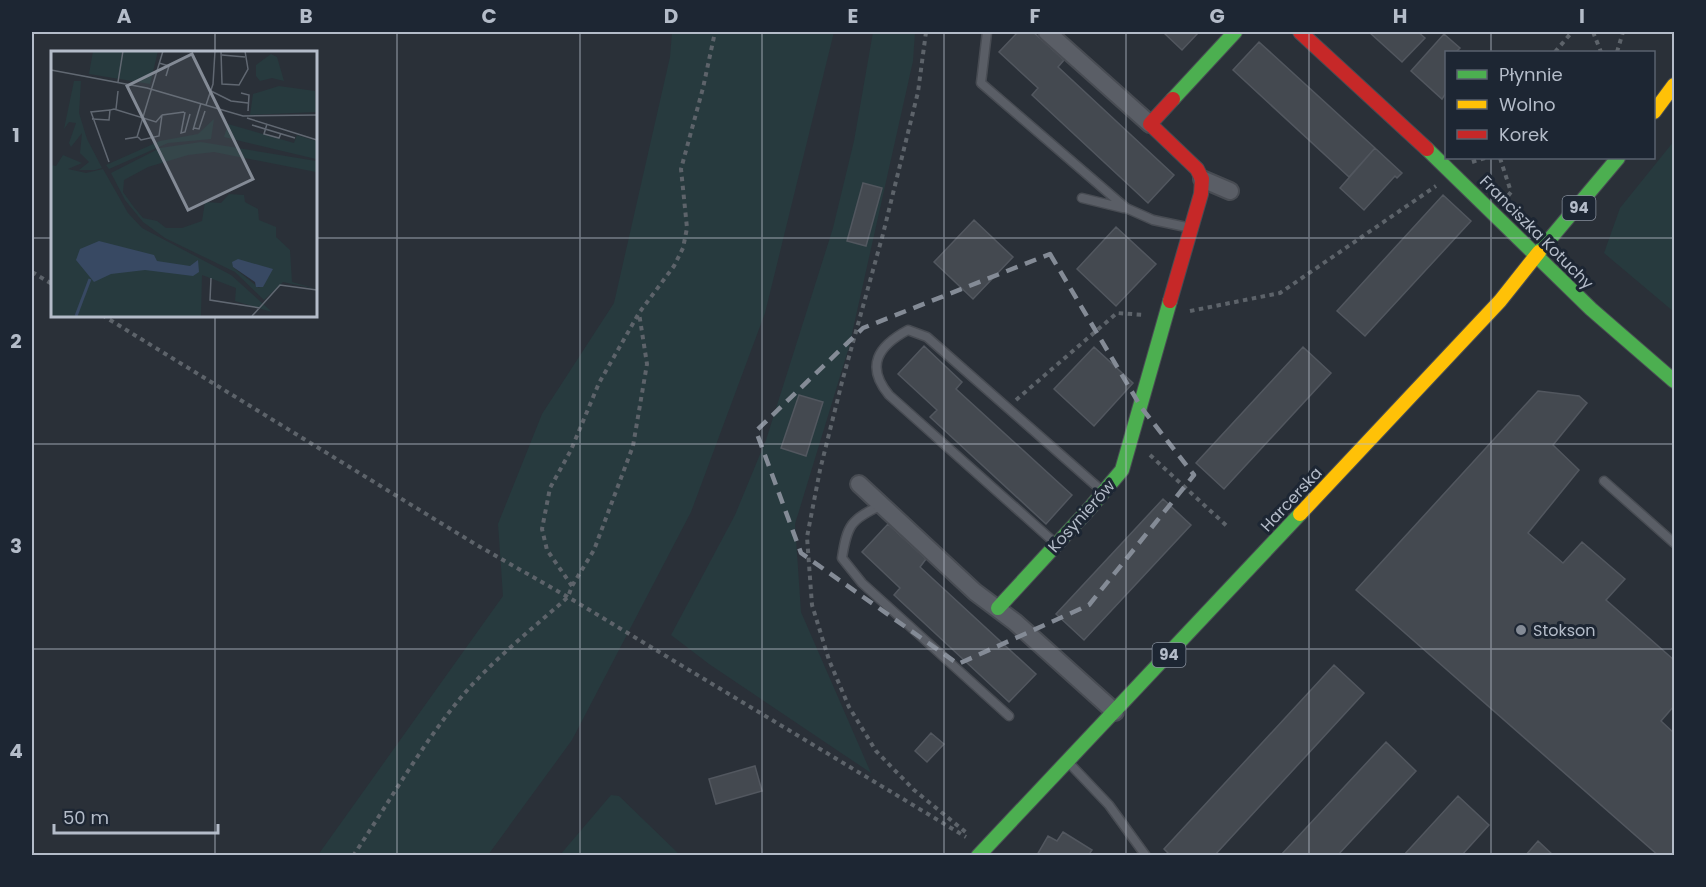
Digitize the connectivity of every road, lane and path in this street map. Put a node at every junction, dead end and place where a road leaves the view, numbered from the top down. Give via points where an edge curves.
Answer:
1 (715, 32) edge
2 (926, 32) edge
3 (987, 32) edge
4 (1047, 32) edge
5 (1235, 32) edge
6 (1300, 32) edge
7 (1572, 32) edge
8 (1593, 32) edge
9 (1623, 32) edge
10 (1556, 51) edge
11 (1601, 51) edge
12 (1617, 51) edge
13 (1674, 85) edge
14 (1655, 109) edge
15 (1150, 124) junction
16 (1500, 159) edge
17 (1617, 159) edge
18 (1453, 173) junction
19 (1202, 180) junction
20 (1230, 191) dead end
21 (1082, 198) dead end
22 (1505, 202) dead end
23 (1126, 208) junction
24 (1192, 228) junction
25 (1536, 255) junction
26 (32, 272) edge
27 (51, 283) edge
28 (639, 313) junction
29 (104, 316) edge
30 (1166, 316) junction
31 (1674, 381) edge
32 (1008, 407) junction
33 (1131, 438) junction
34 (1604, 481) dead end
35 (859, 484) dead end
36 (1104, 492) junction
37 (882, 505) junction
38 (1229, 528) dead end
39 (1674, 543) edge
40 (1057, 544) junction
41 (572, 586) junction
42 (568, 597) junction
43 (998, 608) junction
44 (1115, 712) junction
45 (1009, 716) dead end
46 (1068, 762) junction
47 (981, 852) edge
48 (353, 855) edge
49 (1146, 855) edge

1 - 28 path via 681,169 687,228 683,248
2 - 47 path via 918,92 820,470 807,537 812,605 849,707 876,751
3 - 23 lane via 981,83
4 - 15 street
5 - 15 street
6 - 18 street, Franciszka Kotuchy
7 - 10 path
8 - 11 path
9 - 12 path
13 - 14 street
15 - 19 street via 1197,169
16 - 22 path via 1511,192
17 - 25 street, Harcerska / 94
18 - 25 street, Franciszka Kotuchy
18 - 30 path via 1280,293
19 - 20 street
19 - 24 street
21 - 23 lane
23 - 24 lane via 1153,220
24 - 30 street, Kosynierów
25 - 31 street, Franciszka Kotuchy
25 - 44 street, Harcerska / 94 via 1486,316
26 - 27 path
28 - 41 path via 647,364 633,446 594,550
28 - 41 path via 599,383 550,488 542,529 547,550
29 - 42 path
30 - 32 path via 1117,313
30 - 33 street, Kosynierów
32 - 36 lane
32 - 40 lane via 927,338 908,330 892,339 879,355 876,370 890,395
33 - 36 street, Kosynierów via 1122,470
33 - 38 path
34 - 39 lane
35 - 37 street
36 - 40 street, Kosynierów
37 - 43 street
37 - 45 lane via 860,515 845,534 842,558 862,582
40 - 43 street, Kosynierów
41 - 42 path
42 - 47 path
42 - 48 path via 460,699
43 - 44 street
44 - 46 street, Harcerska / 94
46 - 47 street, Harcerska / 94
46 - 49 lane via 1109,805

